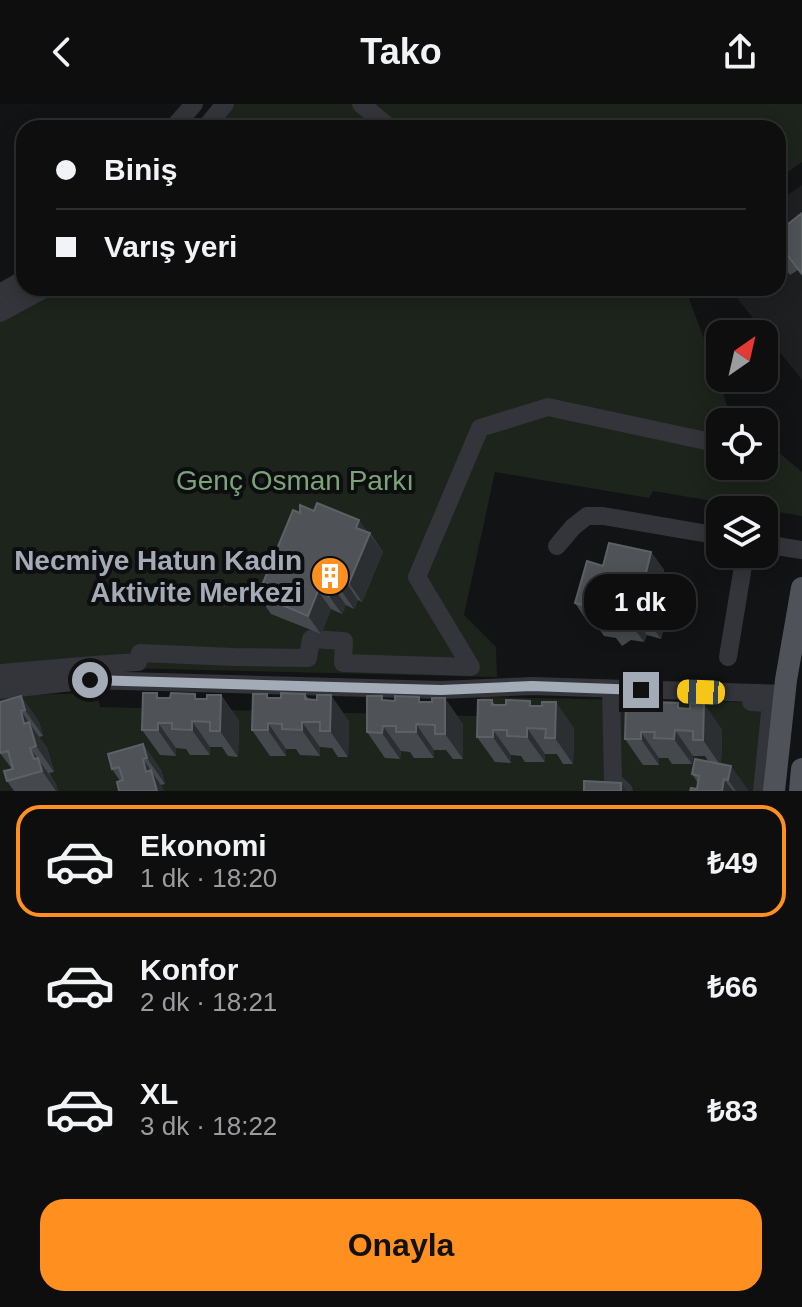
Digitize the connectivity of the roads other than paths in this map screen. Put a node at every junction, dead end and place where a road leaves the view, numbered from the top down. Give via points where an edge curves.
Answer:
1 (194, 104) edge
2 (225, 104) edge
3 (361, 104) edge
4 (180, 120) edge
5 (212, 120) edge
6 (380, 120) edge
7 (31, 296) edge
8 (0, 313) edge
9 (706, 441) edge
10 (706, 534) edge
11 (557, 546) dead end
12 (778, 546) edge
13 (802, 550) edge
14 (743, 568) edge
15 (802, 588) edge
16 (728, 657) dead end
17 (0, 673) edge
18 (0, 690) edge
19 (785, 694) junction
20 (614, 695) junction
21 (802, 769) edge
22 (624, 791) edge
23 (762, 791) edge
24 (774, 791) edge
25 (800, 791) edge

1 - 4 street
2 - 5 street
3 - 6 street
7 - 8 street
9 - 17 street via 548,407 480,428 417,577 471,667 343,663 344,641 311,639 308,658 140,653 138,662
10 - 11 street via 587,516
12 - 13 street
14 - 16 street
15 - 19 main road
18 - 20 street via 90,680 441,690 532,686
19 - 20 street
19 - 24 main road
20 - 22 street via 613,781
20 - 23 street via 771,703
21 - 25 main road

